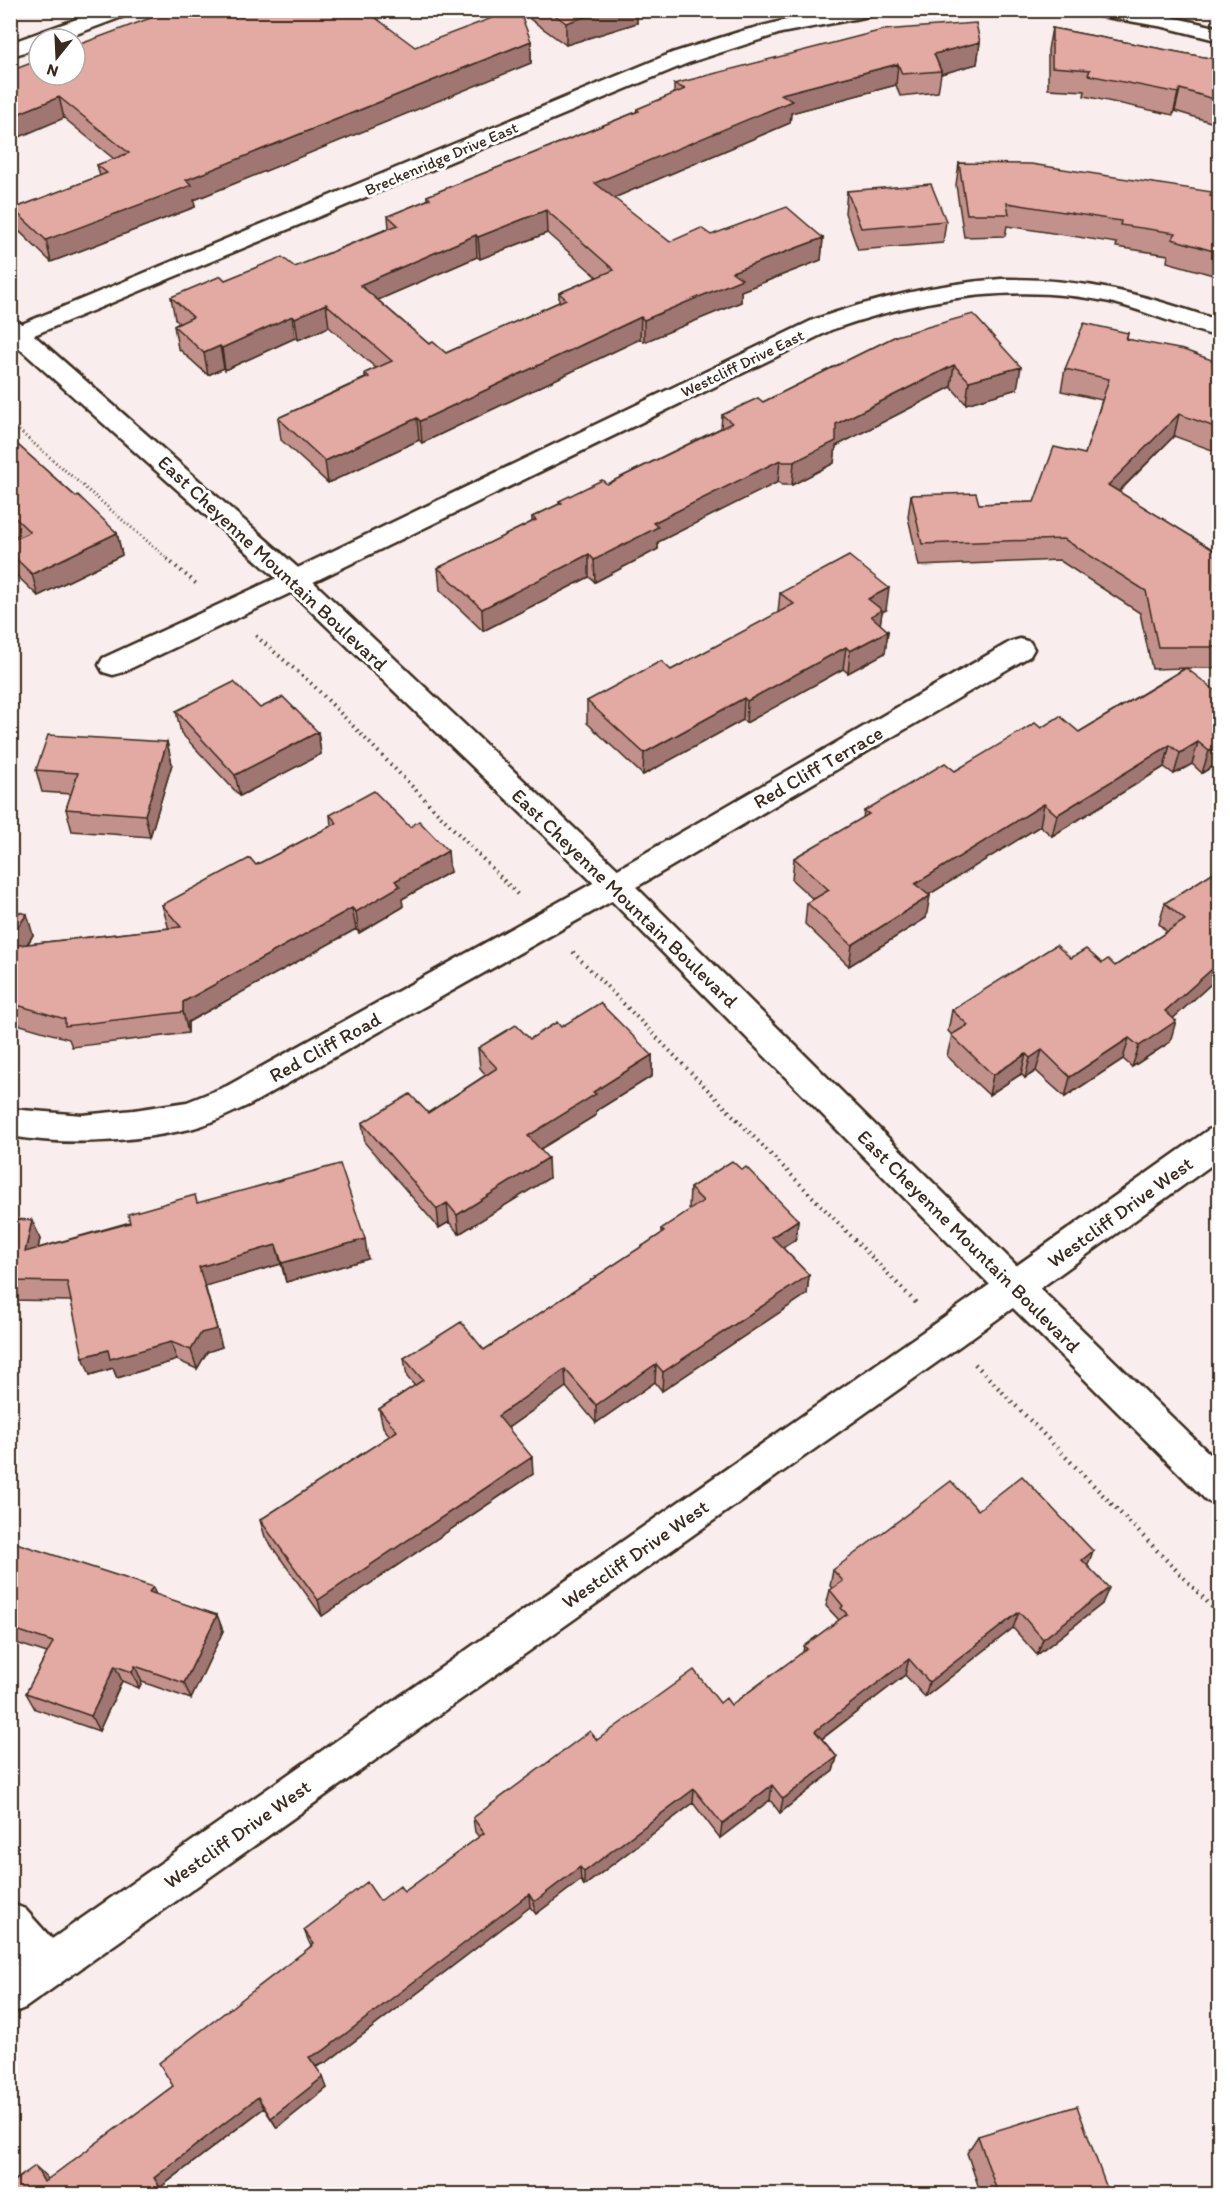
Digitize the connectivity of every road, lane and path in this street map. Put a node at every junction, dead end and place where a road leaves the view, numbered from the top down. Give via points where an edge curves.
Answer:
1 (123, 10) edge
2 (870, 10) edge
3 (1100, 10) edge
4 (77, 27) edge
5 (1220, 35) edge
6 (27, 45) edge
7 (10, 51) edge
8 (1220, 330) edge
9 (13, 333) edge
10 (10, 423) edge
11 (295, 580) junction
12 (228, 612) junction
13 (1020, 649) dead end
14 (113, 665) dead end
15 (615, 885) junction
16 (546, 924) junction
17 (10, 1122) edge
18 (1220, 1140) edge
19 (1015, 1287) junction
20 (947, 1335) junction
21 (1220, 1489) edge
22 (1220, 1615) edge
23 (10, 1924) edge
24 (48, 1966) junction
25 (10, 1993) edge

1 - 4 street
2 - 9 street, Breckenridge Drive East via 777,27 680,58
3 - 5 street
6 - 7 street
8 - 11 street, Westcliff Drive East via 1107,294 1026,286 935,292 889,302 822,325
9 - 11 street, East Cheyenne Mountain Boulevard
10 - 12 path
11 - 12 street, Westcliff Drive East
11 - 15 street, East Cheyenne Mountain Boulevard
12 - 14 street, Westcliff Drive East
12 - 16 path via 313,686
13 - 15 street, Red Cliff Terrace
15 - 16 street, Red Cliff Road
15 - 19 street, East Cheyenne Mountain Boulevard
16 - 17 street, Red Cliff Road via 239,1095 191,1115 82,1129
16 - 20 path
18 - 19 street, Westcliff Drive West
19 - 20 street, Westcliff Drive West
19 - 21 street, East Cheyenne Mountain Boulevard
20 - 22 path
20 - 24 street, Westcliff Drive West
23 - 24 street
24 - 25 street, Westcliff Drive West

